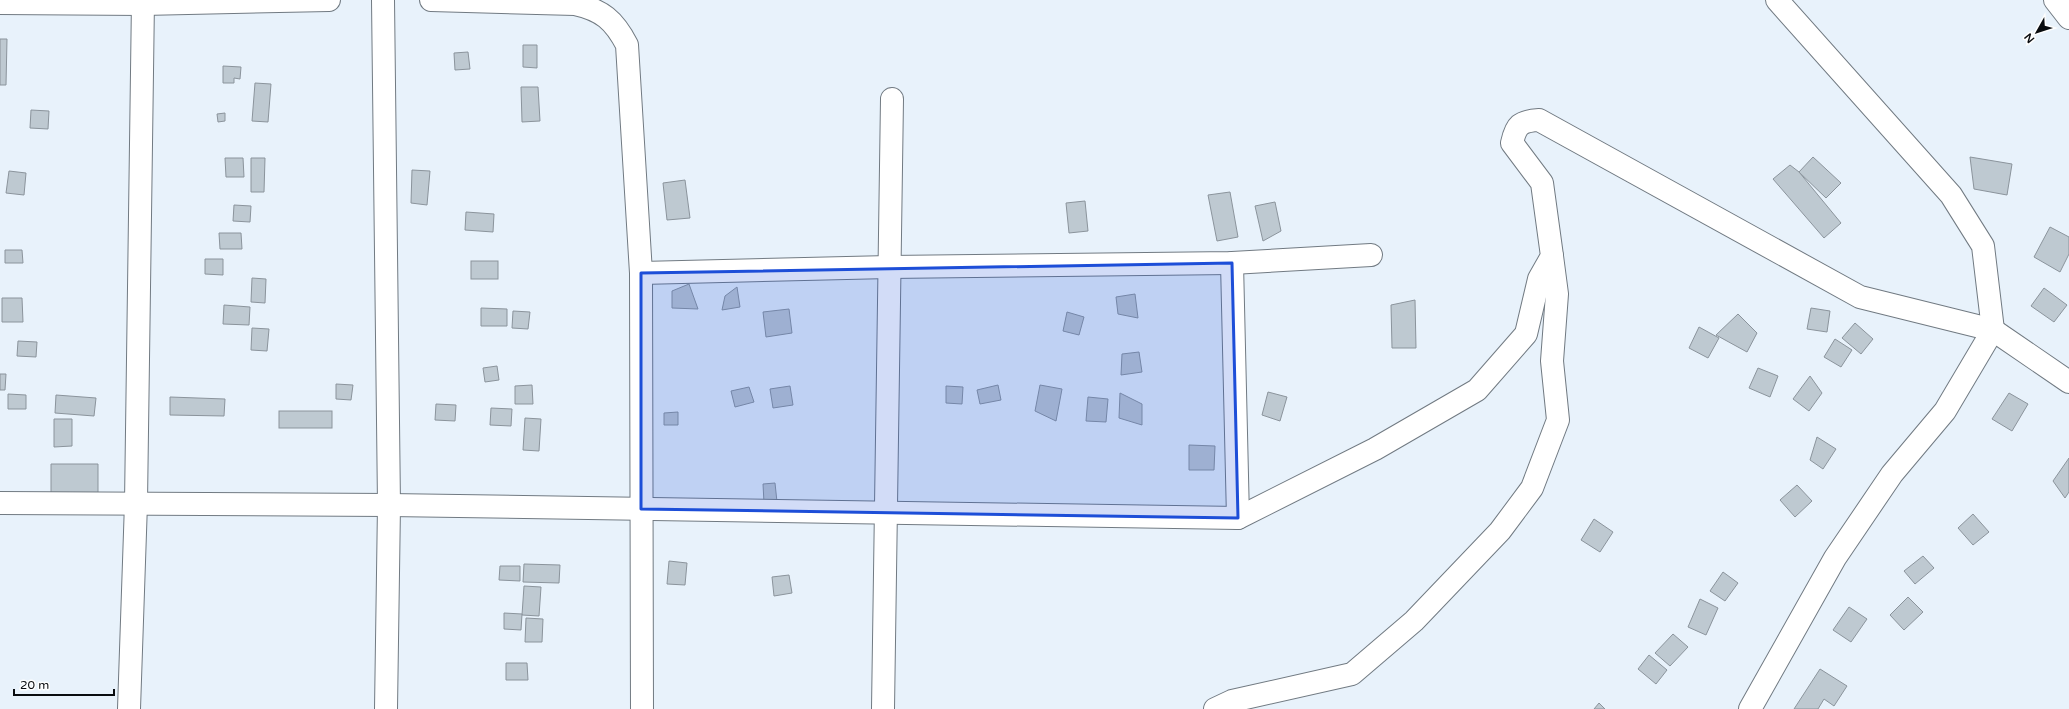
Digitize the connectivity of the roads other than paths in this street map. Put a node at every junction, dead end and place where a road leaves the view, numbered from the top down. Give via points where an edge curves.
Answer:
1 (328, 0) edge
2 (383, 0) edge
3 (431, 0) edge
4 (1777, 0) edge
5 (2055, 0) edge
6 (143, 2) edge
7 (0, 3) edge
8 (2069, 18) edge
9 (892, 99) dead end
10 (1371, 255) dead end
11 (1552, 256) junction
12 (1232, 263) junction
13 (889, 267) junction
14 (641, 273) junction
15 (1993, 330) junction
16 (2069, 382) edge
17 (136, 503) junction
18 (0, 504) edge
19 (389, 505) junction
20 (641, 509) junction
21 (886, 512) junction
22 (1238, 518) junction
23 (129, 709) edge
24 (386, 709) edge
25 (642, 709) edge
26 (883, 709) edge
27 (1215, 709) edge
28 (1750, 709) edge

1 - 6 street
2 - 19 street
3 - 14 street via 575,4 592,8 607,17 619,29 627,45
4 - 15 street via 1951,195 1983,246
5 - 8 street
6 - 7 street
6 - 17 street
9 - 13 street
10 - 12 street
11 - 15 street via 1542,183 1512,144 1515,130 1525,121 1539,120 1860,297
11 - 22 street via 1539,279 1526,334 1477,390 1375,448
11 - 27 street via 1557,294 1552,361 1558,420 1532,488 1500,531 1414,622 1352,674 1232,701
12 - 13 street
12 - 22 street
13 - 14 street
13 - 21 street
14 - 20 street
15 - 16 street
15 - 28 street via 1945,411 1892,474 1835,558
17 - 18 street
17 - 19 street
17 - 23 street
19 - 20 street
19 - 24 street
20 - 21 street
20 - 25 street
21 - 22 street
21 - 26 street

